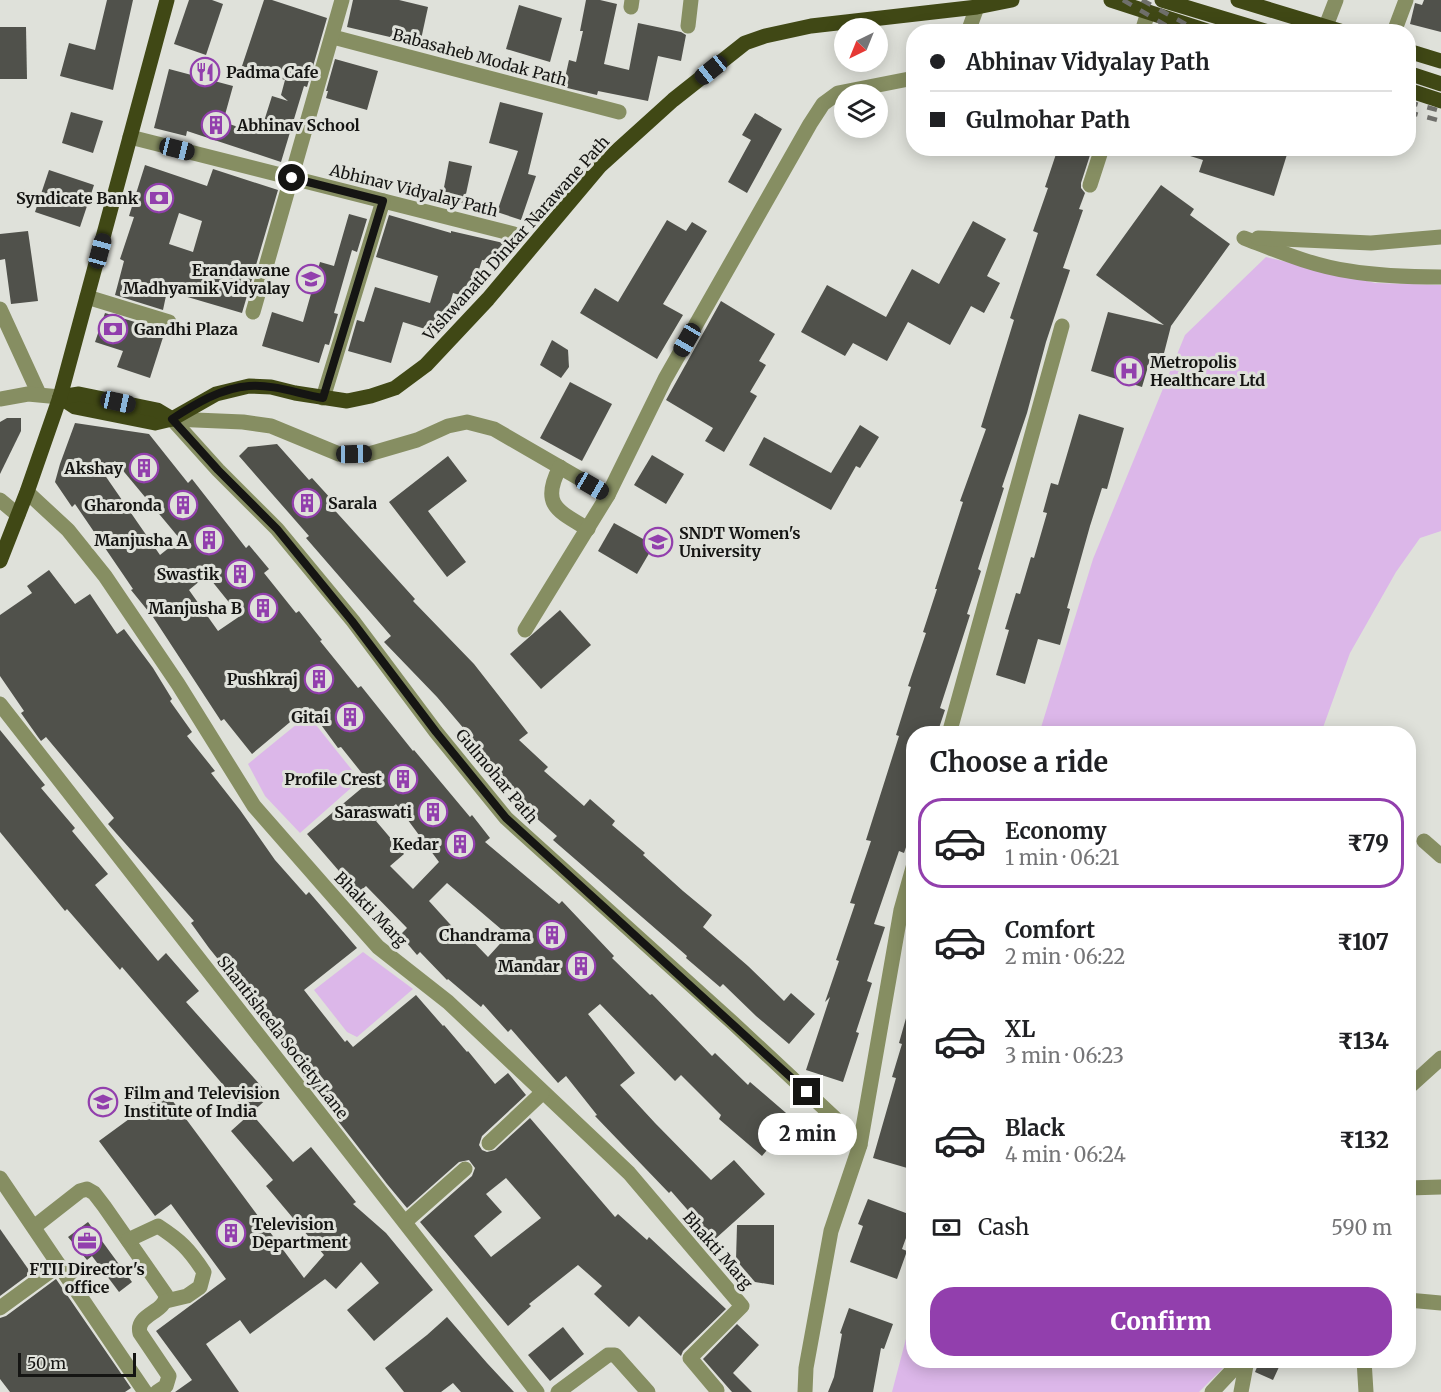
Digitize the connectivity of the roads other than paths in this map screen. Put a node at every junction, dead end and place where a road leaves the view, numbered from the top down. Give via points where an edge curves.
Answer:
1 (167, 0) edge
2 (342, 0) edge
3 (691, 0) edge
4 (1012, 0) edge
5 (1111, 0) edge
6 (1162, 0) edge
7 (1238, 0) edge
8 (1336, 0) edge
9 (1406, 0) edge
10 (1275, 5) edge
11 (977, 7) junction
12 (1148, 12) junction
13 (971, 24) edge
14 (1144, 24) edge
15 (1185, 24) edge
16 (1242, 24) edge
17 (1321, 24) edge
18 (1327, 24) edge
19 (1397, 24) edge
20 (688, 26) dead end
21 (333, 37) junction
22 (1416, 54) edge
23 (1441, 62) edge
24 (1416, 76) edge
25 (906, 80) edge
26 (1441, 84) edge
27 (1416, 93) edge
28 (1441, 101) edge
29 (619, 112) dead end
30 (130, 137) junction
31 (1099, 156) edge
32 (292, 178) junction
33 (1090, 185) dead end
34 (383, 201) junction
35 (514, 234) dead end
36 (1441, 237) edge
37 (1441, 277) edge
38 (87, 297) junction
39 (0, 309) edge
40 (253, 312) dead end
41 (170, 322) dead end
42 (1062, 326) dead end
43 (39, 394) junction
44 (60, 397) junction
45 (323, 398) junction
46 (0, 399) edge
47 (172, 419) junction
48 (560, 467) junction
49 (27, 492) junction
50 (608, 495) junction
51 (0, 500) edge
52 (18, 515) junction
53 (588, 529) junction
54 (0, 561) edge
55 (525, 630) dead end
56 (0, 704) edge
57 (951, 726) edge
58 (1424, 840) dead end
59 (1441, 856) edge
60 (906, 892) edge
61 (1441, 1058) edge
62 (1416, 1081) edge
63 (542, 1092) junction
64 (489, 1143) dead end
65 (860, 1145) junction
66 (465, 1169) dead end
67 (0, 1178) edge
68 (1441, 1187) edge
69 (1416, 1188) edge
70 (405, 1222) junction
71 (34, 1227) junction
72 (128, 1240) junction
73 (59, 1265) junction
74 (166, 1301) junction
75 (1416, 1301) edge
76 (1441, 1303) edge
77 (0, 1308) edge
78 (1234, 1368) edge
79 (1246, 1368) edge
80 (1364, 1368) edge
81 (717, 1390) dead end
82 (145, 1392) edge
83 (157, 1392) edge
84 (537, 1392) edge
85 (558, 1392) edge
86 (648, 1392) edge
87 (805, 1392) edge
88 (1212, 1392) edge
89 (1241, 1392) edge
90 (1366, 1392) edge

1 - 30 main road
2 - 21 street
3 - 20 street
4 - 11 main road, Vishwanath Dinkar Narawane Path
5 - 12 main road
6 - 16 main road
7 - 10 main road
8 - 18 street
9 - 19 street
10 - 17 main road
11 - 13 street
11 - 45 main road, Vishwanath Dinkar Narawane Path via 811,26 745,44 673,100 600,166 495,291 426,365 394,388 371,396 347,401
12 - 14 street
12 - 15 main road
21 - 29 street, Babasaheb Modak Path
21 - 32 street
22 - 23 main road
24 - 26 main road
25 - 50 street via 838,93 823,104 665,379
27 - 28 main road
30 - 32 street, Abhinav Vidyalay Path
30 - 38 main road
31 - 33 street
32 - 34 street, Abhinav Vidyalay Path
32 - 40 street
34 - 35 street, Abhinav Vidyalay Path
34 - 45 street
36 - 37 street via 1371,243 1244,238 1348,271
38 - 41 street
38 - 44 main road
39 - 43 street
42 - 57 street
43 - 44 street
43 - 46 street
44 - 47 main road via 79,394 158,410
44 - 49 main road
45 - 47 main road, Vishwanath Dinkar Narawane Path via 249,386 216,394
47 - 48 street via 271,426 339,454 369,454 467,422 494,429
47 - 65 street, Gulmohar Path via 277,529 506,818 733,1023
48 - 50 street
48 - 53 street via 551,489 554,504 559,512
49 - 52 main road
49 - 63 street, Bhakti Marg via 68,530 105,576 254,806 378,947 448,1002
50 - 53 street
51 - 52 street
52 - 54 main road
53 - 55 street
56 - 70 street, Shantisheela Society Lane
58 - 59 street
60 - 65 street
61 - 62 street
63 - 64 street
63 - 81 street, Bhakti Marg via 629,1173 742,1306 690,1358
65 - 87 street via 831,1231
66 - 70 street
67 - 71 street
68 - 69 street
70 - 84 street, Shantisheela Society Lane
71 - 72 street via 87,1189
71 - 73 street
72 - 74 street via 166,1295
72 - 74 street via 158,1227 190,1251 204,1272 200,1287 187,1296
73 - 77 street
73 - 82 street
74 - 83 street via 138,1327 169,1376 166,1386
75 - 76 street
78 - 88 street
79 - 89 street
80 - 90 street
85 - 86 street via 608,1355 615,1355

